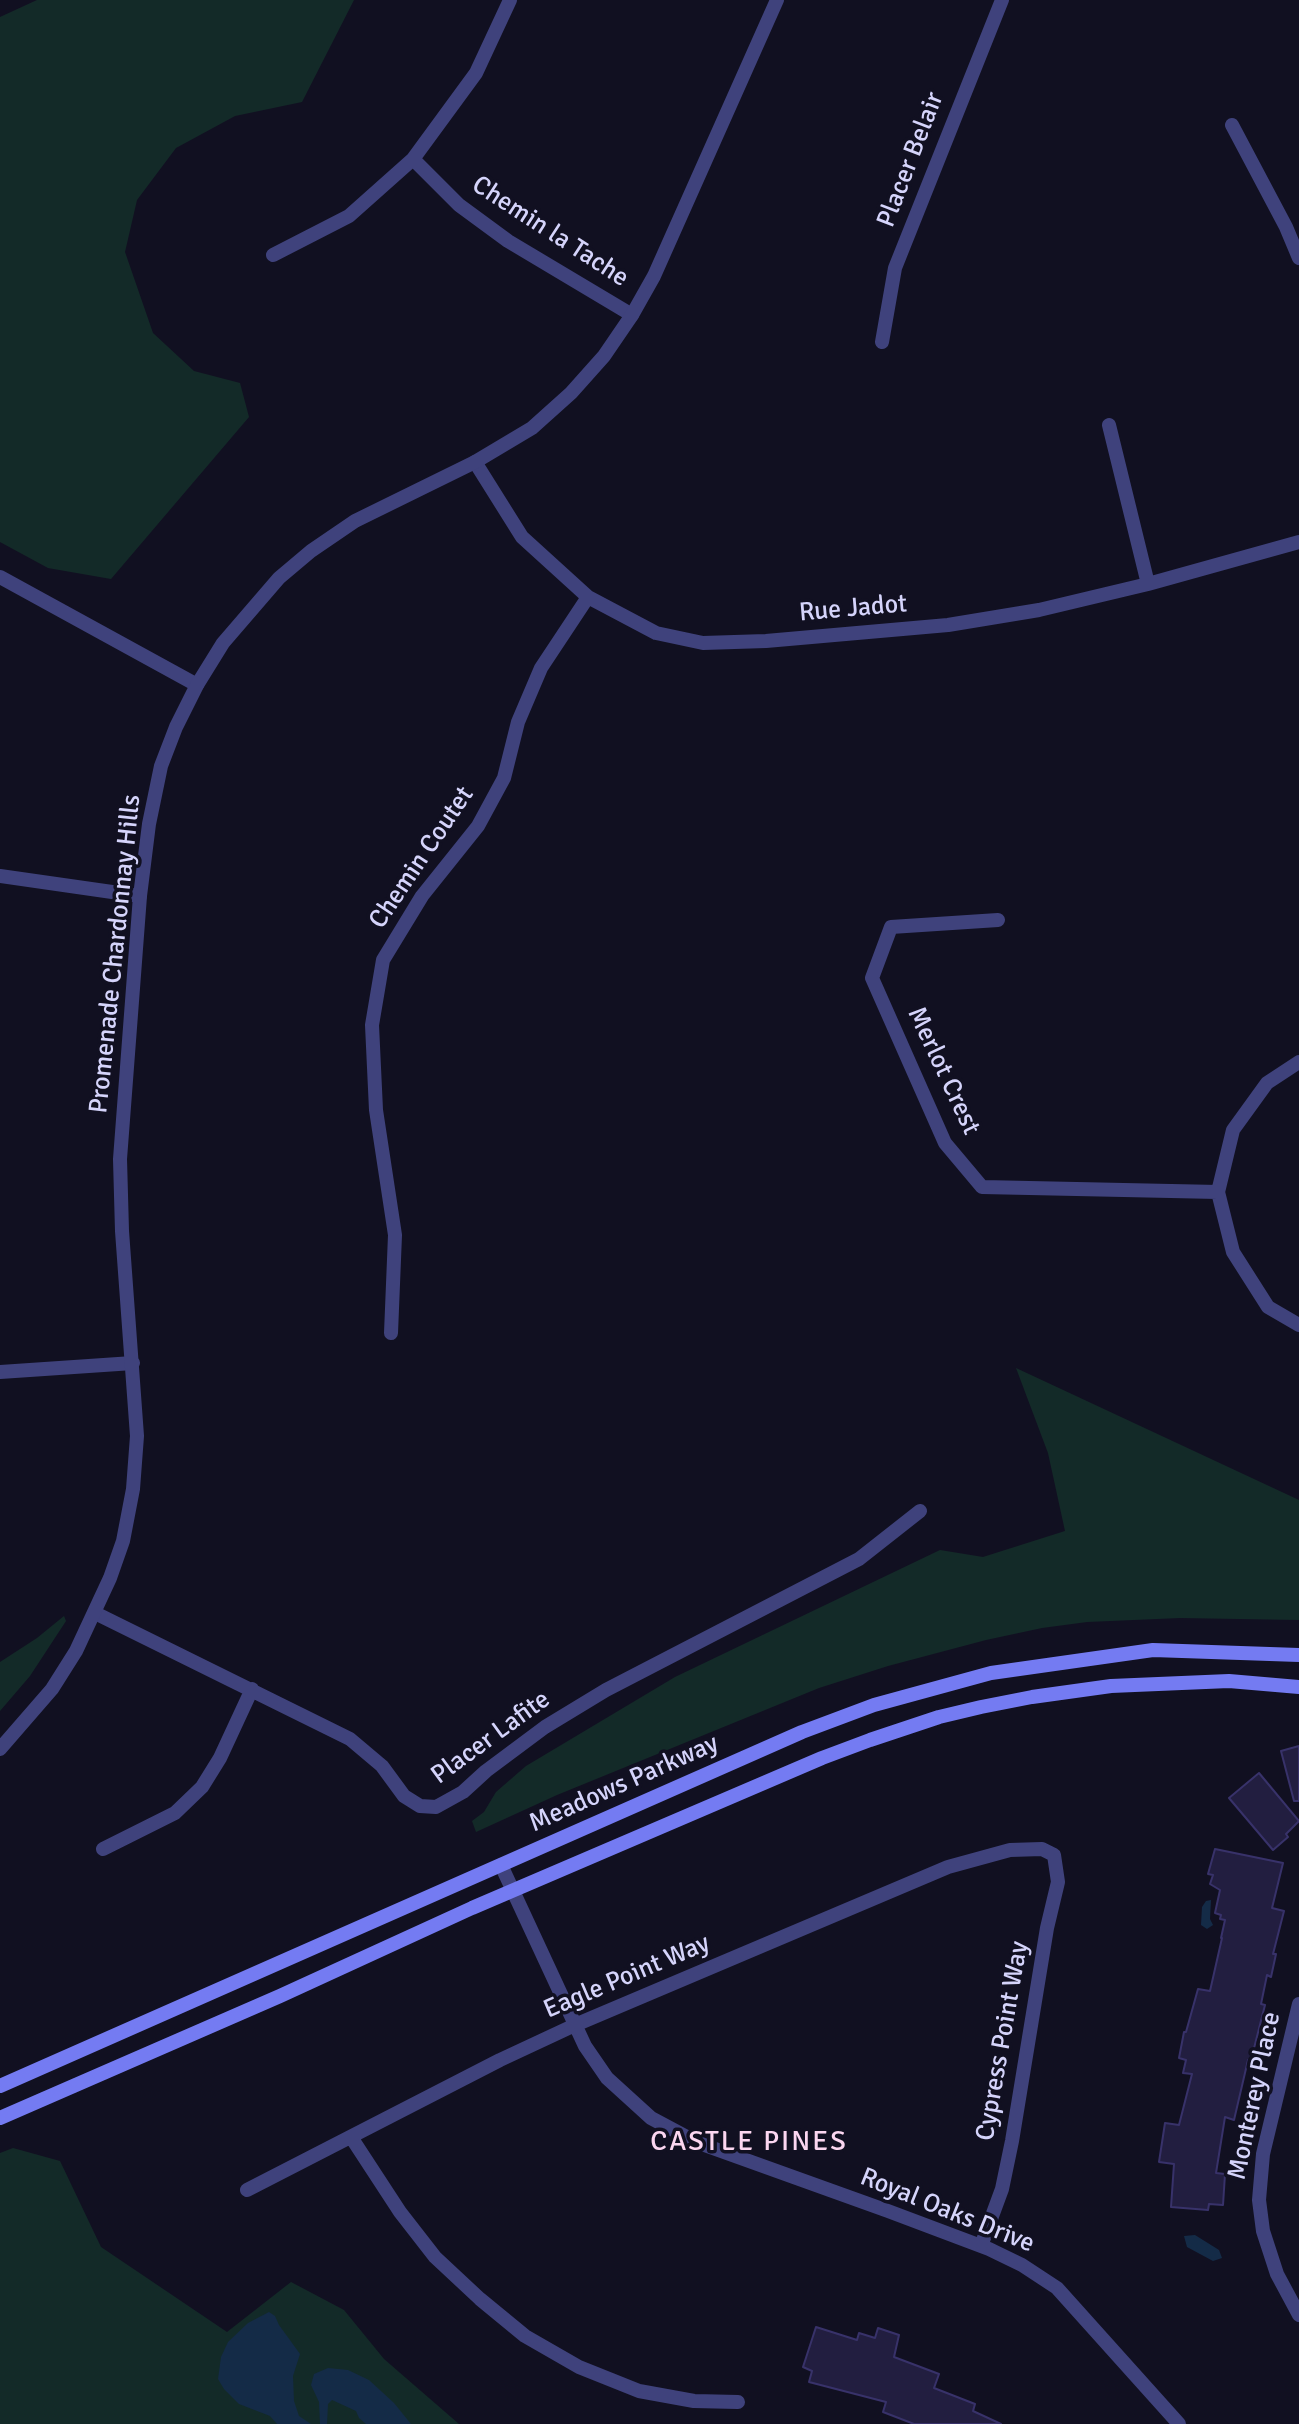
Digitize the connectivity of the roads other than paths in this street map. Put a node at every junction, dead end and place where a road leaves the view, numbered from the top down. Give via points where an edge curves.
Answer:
1 (510, 0) edge
2 (777, 0) edge
3 (1002, 0) edge
4 (1232, 125) dead end
5 (413, 159) junction
6 (273, 255) dead end
7 (1299, 258) edge
8 (632, 315) junction
9 (882, 342) dead end
10 (1109, 425) dead end
11 (475, 462) junction
12 (1299, 542) edge
13 (0, 577) edge
14 (1148, 584) junction
15 (588, 597) junction
16 (197, 685) junction
17 (0, 876) edge
18 (140, 896) junction
19 (998, 920) dead end
20 (1299, 1062) edge
21 (1218, 1192) junction
22 (1299, 1325) edge
23 (391, 1333) dead end
24 (133, 1363) junction
25 (0, 1372) edge
26 (920, 1511) dead end
27 (95, 1613) junction
28 (1299, 1655) edge
29 (1299, 1687) edge
30 (252, 1689) junction
31 (0, 1749) edge
32 (103, 1849) dead end
33 (1042, 1849) joint
34 (501, 1865) junction
35 (513, 1891) junction
36 (1299, 2004) edge
37 (575, 2025) junction
38 (0, 2086) edge
39 (1, 2114) edge
40 (351, 2137) junction
41 (247, 2190) dead end
42 (981, 2246) junction
43 (1299, 2315) edge
44 (738, 2402) dead end
45 (1178, 2424) edge

1 - 5 street via 476,73
2 - 8 street, Promenade Chardonnay Hills
3 - 9 street, Placer Belair via 895,268
4 - 7 street
5 - 6 street via 349,216
5 - 8 street, Chemin la Tache via 459,205 508,241
8 - 11 street, Promenade Chardonnay Hills via 571,393 531,428
10 - 14 street
11 - 15 street, Rue Jadot via 522,537
11 - 16 street, Promenade Chardonnay Hills via 355,521 311,551 251,608
12 - 14 street, Rue Jadot
13 - 16 street
14 - 15 street, Rue Jadot via 1040,610 948,625 704,643 656,633
15 - 23 street, Chemin Coutet via 541,668 518,722 503,778 478,826 422,896 383,960 372,1025 376,1110 395,1235
16 - 18 street, Promenade Chardonnay Hills via 161,766
17 - 18 street
18 - 24 street, Promenade Chardonnay Hills via 120,1159
19 - 21 street, Merlot Crest via 891,927 872,978 945,1143 982,1187
20 - 21 street via 1267,1083 1233,1130
21 - 22 street via 1233,1252 1268,1307
24 - 25 street
24 - 27 street, Promenade Chardonnay Hills via 133,1489 123,1541
26 - 30 street, Placer Lafite via 859,1559 606,1690 545,1727 463,1792 436,1807 420,1806 404,1796 383,1766 350,1739
27 - 30 street, Placer Lafite
27 - 31 street, Promenade Chardonnay Hills via 52,1689
28 - 34 main road, Meadows Parkway via 1153,1650 1016,1668 952,1682 802,1732
29 - 35 main road, Meadows Parkway via 1229,1681 1111,1686 939,1717 822,1758
30 - 32 street via 202,1787 175,1813
33 - 37 street, Eagle Point Way via 1010,1850 948,1867
33 - 42 street, Cypress Point Way via 1054,1855 1058,1882 1002,2189
34 - 35 street, Royal Oaks Drive
34 - 38 main road, Meadows Parkway
35 - 37 street, Royal Oaks Drive
35 - 39 main road, Meadows Parkway
36 - 43 street, Monterey Place via 1263,2154 1259,2200 1276,2274
37 - 40 street, Eagle Point Way
37 - 42 street, Royal Oaks Drive via 607,2078 662,2124 696,2142
40 - 41 street, Eagle Point Way
40 - 44 street via 435,2256 525,2336 579,2367 639,2391 694,2401
42 - 45 street, Royal Oaks Drive via 1022,2264 1057,2288

